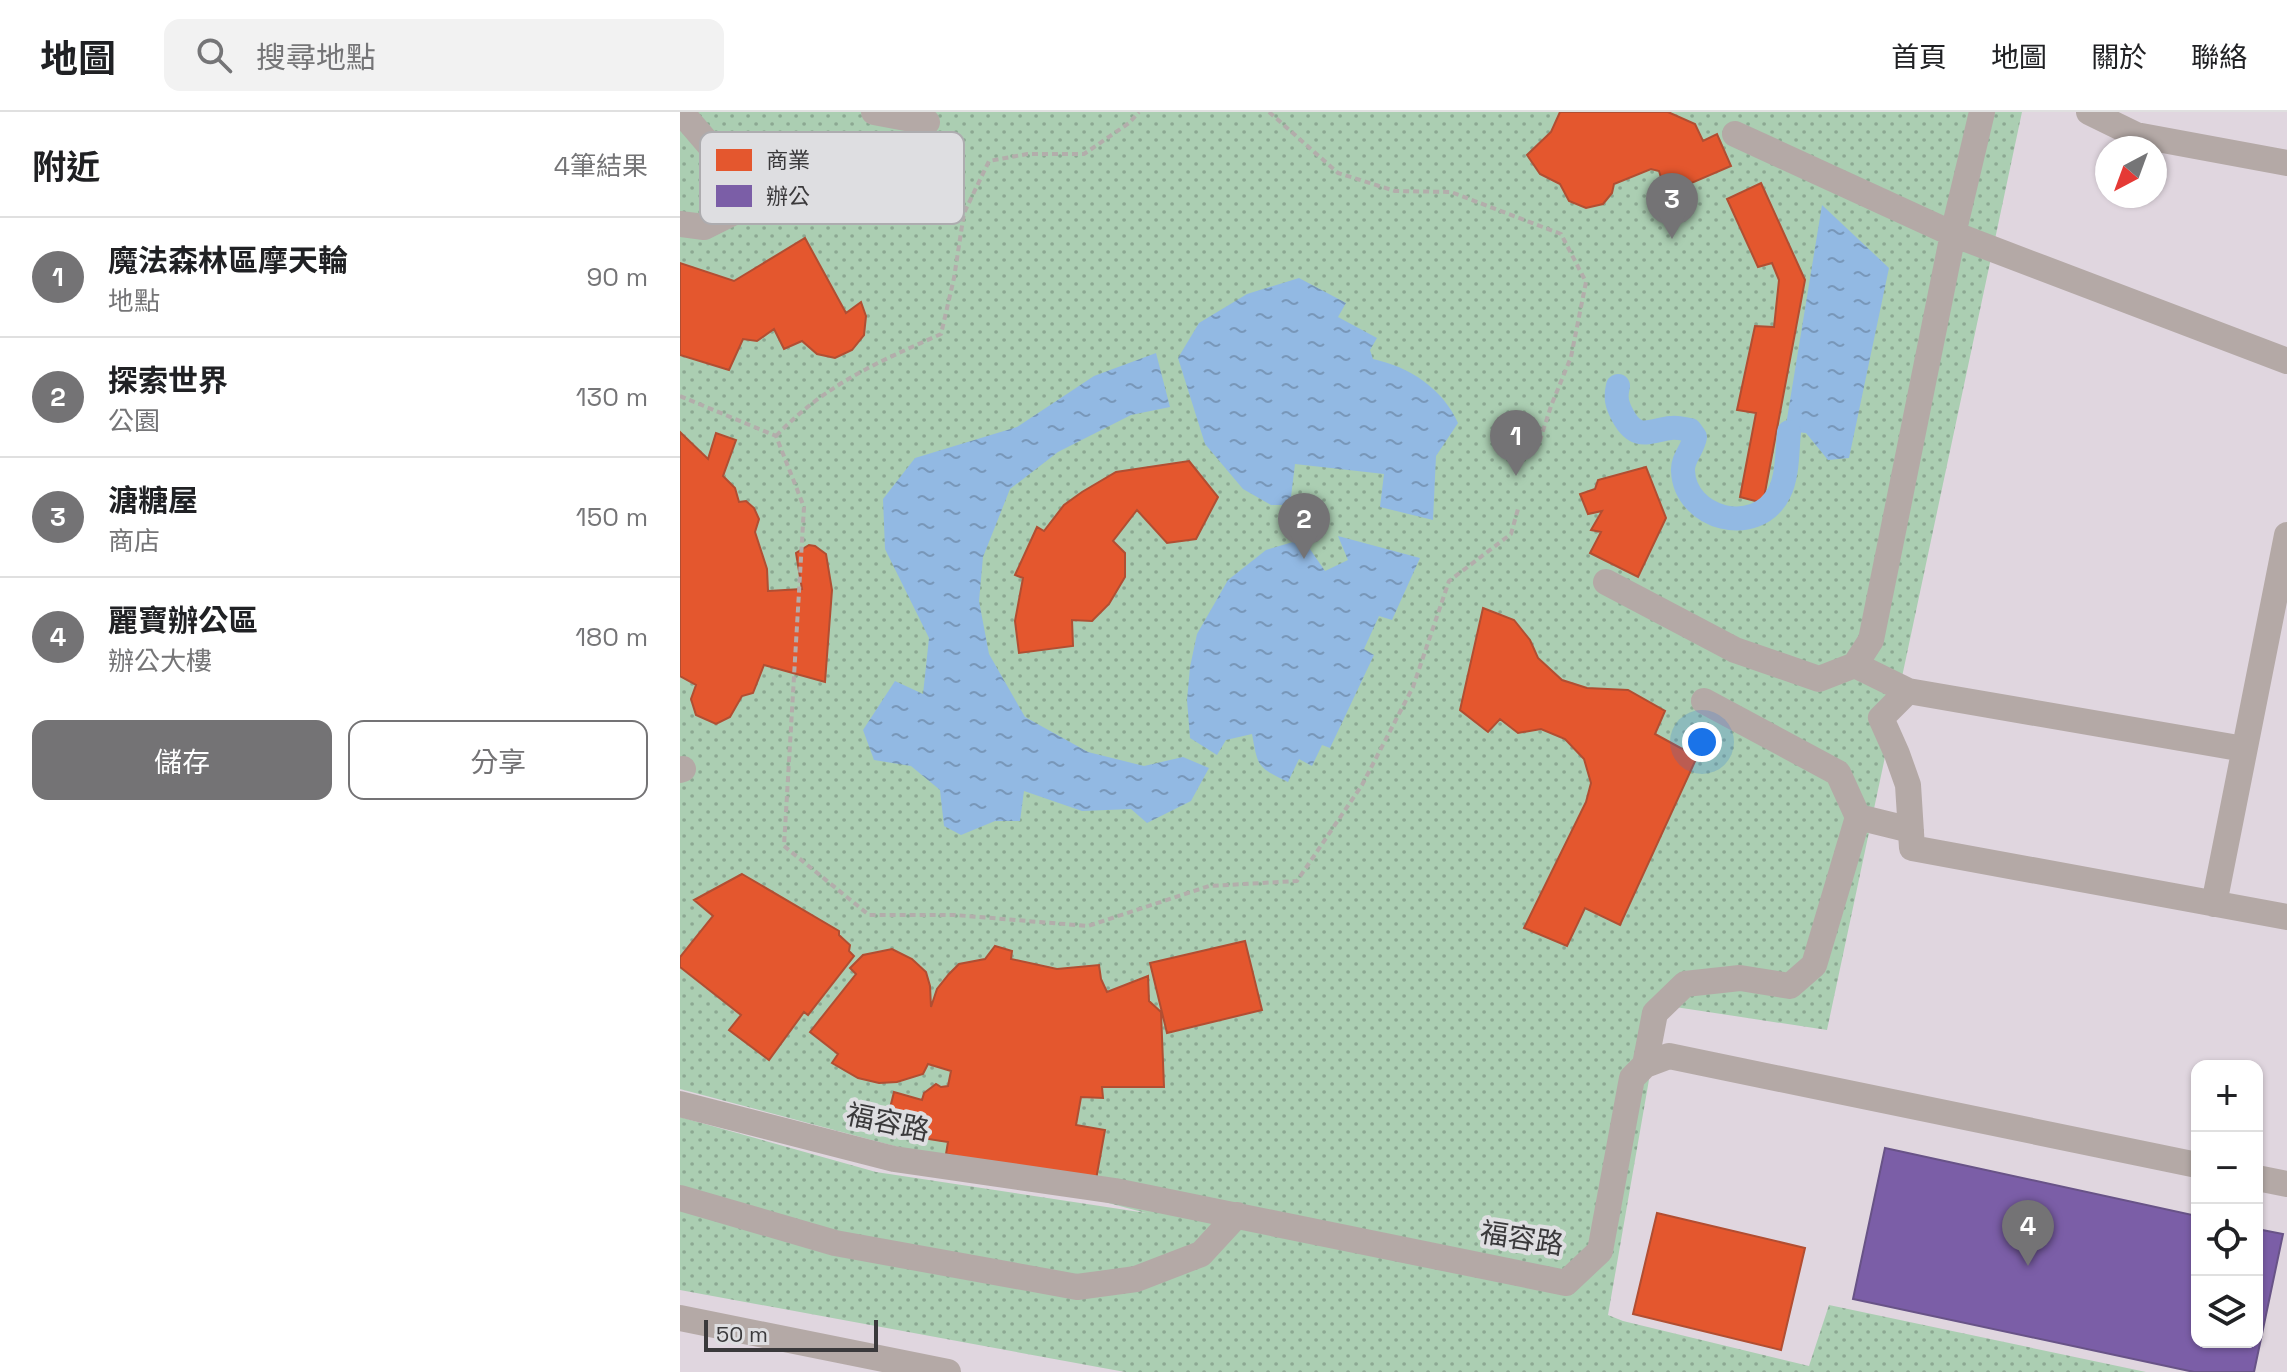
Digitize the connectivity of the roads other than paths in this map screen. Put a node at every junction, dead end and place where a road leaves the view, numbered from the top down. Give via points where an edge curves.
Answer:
1 (681, 112) edge
2 (874, 112) edge
3 (1982, 112) edge
4 (2089, 112) edge
5 (927, 122) dead end
6 (700, 134) edge
7 (1735, 134) dead end
8 (2287, 163) edge
9 (680, 224) edge
10 (710, 224) edge
11 (1953, 234) junction
12 (2287, 361) edge
13 (2287, 535) edge
14 (1606, 582) dead end
15 (1855, 665) junction
16 (1908, 691) junction
17 (1704, 701) dead end
18 (2244, 749) junction
19 (1858, 817) junction
20 (1911, 830) junction
21 (2214, 904) junction
22 (2287, 917) edge
23 (1645, 1065) junction
24 (680, 1104) edge
25 (2191, 1164) edge
26 (2263, 1179) edge
27 (2287, 1184) edge
28 (680, 1198) edge
29 (1237, 1215) junction
30 (680, 1318) edge
31 (948, 1372) edge

1 - 6 street
2 - 5 street
3 - 11 street
4 - 8 street via 2136,135
7 - 11 street
9 - 10 street
11 - 12 street
11 - 15 street via 1871,640
13 - 18 street
14 - 15 street via 1735,650 1819,679
15 - 16 street
16 - 18 street
16 - 20 street via 1881,718 1908,785
17 - 19 street via 1838,773
18 - 21 street
19 - 20 street
19 - 23 street via 1814,965 1790,986 1740,978 1685,984 1655,1013
20 - 21 street via 1912,848
21 - 22 street
23 - 25 street via 1669,1056
23 - 29 street, 福容路 via 1632,1078 1600,1251 1566,1283
24 - 29 street, 福容路 via 894,1159 1115,1191
26 - 27 street
28 - 29 street via 835,1243 1077,1287 1136,1279 1201,1254
30 - 31 street

